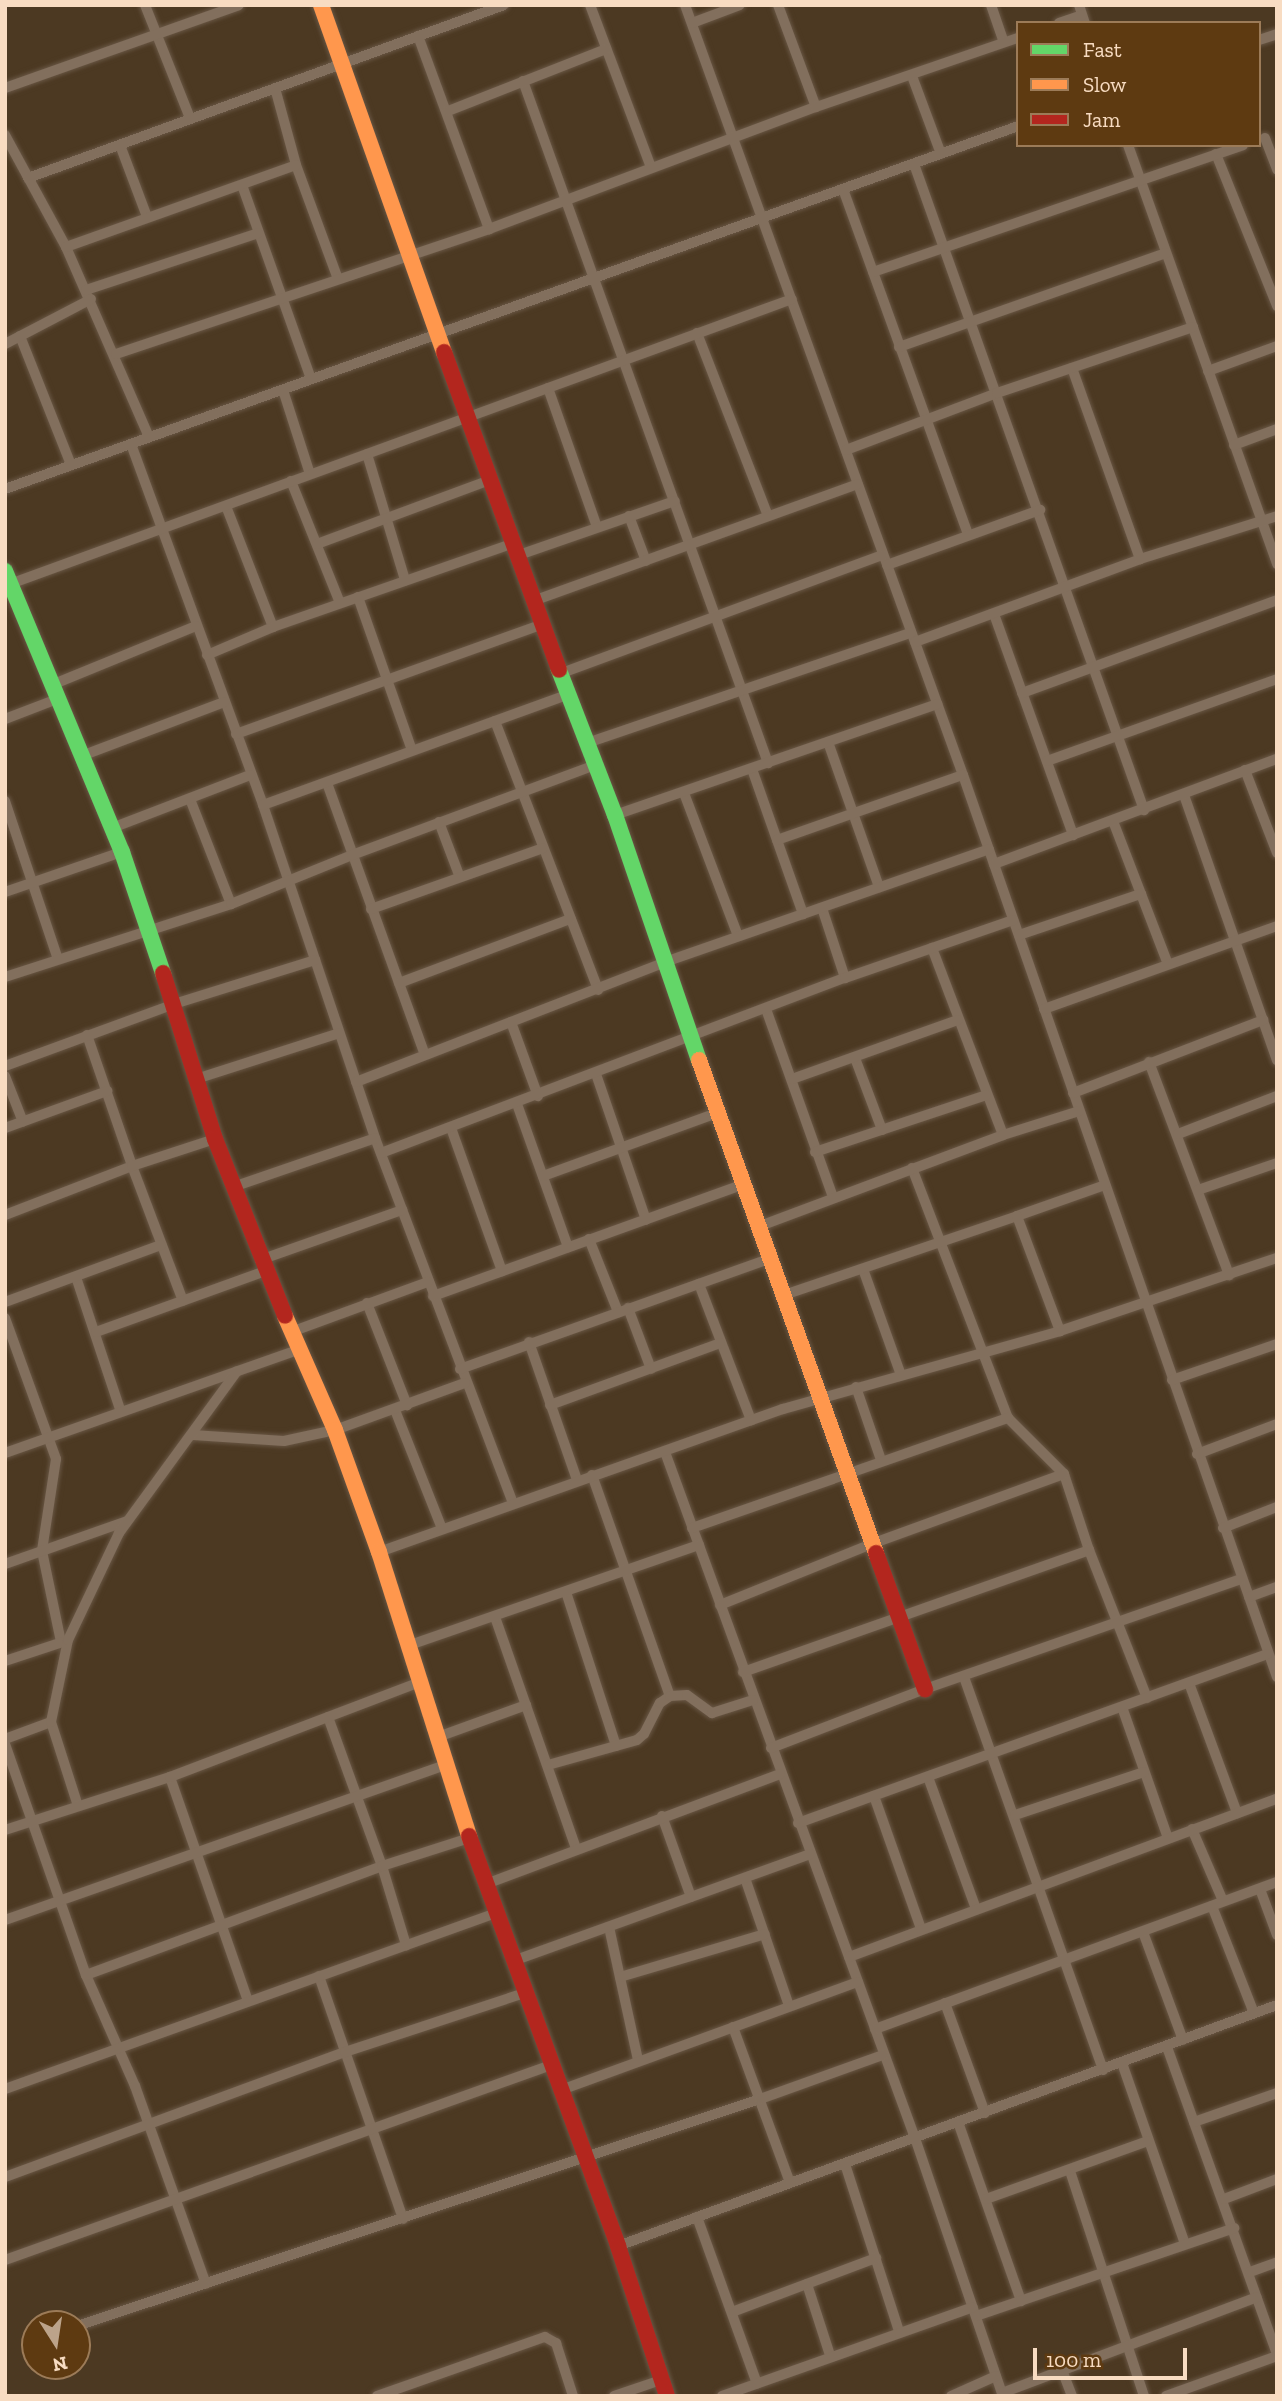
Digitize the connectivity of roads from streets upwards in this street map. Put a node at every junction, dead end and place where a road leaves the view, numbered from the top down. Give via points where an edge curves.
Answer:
1 (145, 5) edge
2 (239, 5) edge
3 (321, 5) edge
4 (503, 5) edge
5 (590, 5) edge
6 (685, 5) edge
7 (740, 5) edge
8 (778, 5) edge
9 (991, 5) edge
10 (1082, 14) edge
11 (1064, 21) edge
12 (692, 23) junction
13 (157, 35) junction
14 (418, 36) junction
15 (1016, 39) edge
16 (1004, 43) junction
17 (606, 49) junction
18 (342, 65) junction
19 (912, 76) junction
20 (523, 81) junction
21 (5, 88) edge
22 (275, 88) junction
23 (816, 107) junction
24 (447, 111) junction
25 (190, 118) junction
26 (1016, 127) edge
27 (1277, 133) edge
28 (6, 137) edge
29 (733, 137) junction
30 (1262, 139) edge
31 (120, 145) junction
32 (1129, 147) edge
33 (1236, 147) edge
34 (941, 153) junction
35 (1216, 154) junction
36 (296, 164) junction
37 (914, 164) junction
38 (651, 167) junction
39 (1277, 170) edge
40 (28, 178) junction
41 (1140, 180) junction
42 (242, 185) junction
43 (843, 189) junction
44 (566, 199) junction
45 (147, 217) junction
46 (763, 217) junction
47 (489, 229) junction
48 (258, 233) junction
49 (66, 247) junction
50 (944, 247) junction
51 (1166, 253) junction
52 (411, 255) junction
53 (873, 272) junction
54 (595, 277) junction
55 (338, 279) junction
56 (89, 295) junction
57 (281, 299) junction
58 (792, 299) junction
59 (1277, 306) edge
60 (971, 322) junction
61 (1193, 327) junction
62 (439, 333) junction
63 (697, 333) junction
64 (20, 336) junction
65 (5, 344) edge
66 (1277, 346) edge
67 (899, 347) junction
68 (116, 354) junction
69 (624, 361) junction
70 (1072, 368) junction
71 (1208, 371) junction
72 (311, 379) junction
73 (548, 388) junction
74 (283, 390) junction
75 (997, 394) junction
76 (467, 419) junction
77 (925, 421) junction
78 (1277, 429) edge
79 (149, 437) junction
80 (131, 444) junction
81 (1234, 445) junction
82 (846, 450) junction
83 (367, 454) junction
84 (71, 465) junction
85 (310, 474) junction
86 (490, 480) junction
87 (291, 481) junction
88 (858, 484) junction
89 (5, 489) edge
90 (675, 500) junction
91 (226, 506) junction
92 (1040, 510) junction
93 (629, 516) junction
94 (768, 516) junction
95 (1277, 516) edge
96 (388, 519) junction
97 (1262, 521) junction
98 (597, 527) junction
99 (161, 528) junction
100 (968, 536) junction
101 (317, 544) junction
102 (691, 545) junction
103 (514, 550) junction
104 (1140, 559) junction
105 (885, 560) junction
106 (646, 561) junction
107 (1277, 564) edge
108 (6, 575) edge
109 (405, 580) junction
110 (1067, 586) junction
111 (358, 597) junction
112 (1277, 600) edge
113 (533, 601) junction
114 (340, 603) junction
115 (994, 614) junction
116 (715, 617) junction
117 (541, 625) junction
118 (196, 626) junction
119 (273, 627) junction
120 (913, 637) junction
121 (207, 655) junction
122 (1094, 667) junction
123 (559, 674) junction
124 (387, 678) junction
125 (1277, 679) edge
126 (743, 690) junction
127 (57, 691) junction
128 (1022, 693) junction
129 (567, 695) junction
130 (224, 702) junction
131 (937, 704) junction
132 (5, 719) edge
133 (495, 721) junction
134 (236, 734) junction
135 (1118, 734) junction
136 (828, 742) junction
137 (587, 743) junction
138 (412, 750) junction
139 (84, 755) junction
140 (1277, 759) edge
141 (1047, 761) junction
142 (768, 764) junction
143 (595, 765) junction
144 (752, 769) junction
145 (1245, 770) junction
146 (250, 775) junction
147 (962, 775) junction
148 (327, 783) junction
149 (521, 791) junction
150 (684, 793) junction
151 (1184, 796) junction
152 (190, 799) junction
153 (5, 802) edge
154 (263, 805) junction
155 (1144, 810) junction
156 (853, 814) junction
157 (615, 815) junction
158 (1113, 821) junction
159 (439, 822) junction
160 (112, 828) junction
161 (1073, 835) junction
162 (777, 841) junction
163 (543, 848) junction
164 (989, 849) junction
165 (122, 852) junction
166 (1277, 853) edge
167 (352, 855) junction
168 (994, 864) junction
169 (460, 875) junction
170 (290, 882) junction
171 (34, 883) junction
172 (879, 887) junction
173 (5, 892) edge
174 (1141, 894) junction
175 (231, 904) junction
176 (822, 908) junction
177 (371, 909) junction
178 (803, 914) junction
179 (570, 919) junction
180 (1013, 920) junction
181 (1277, 926) edge
182 (150, 930) junction
183 (1019, 935) junction
184 (738, 936) junction
185 (1234, 940) junction
186 (932, 948) junction
187 (58, 959) junction
188 (315, 960) junction
189 (665, 962) junction
190 (1168, 964) junction
191 (5, 977) edge
192 (845, 978) junction
193 (399, 982) junction
194 (598, 990) junction
195 (174, 1004) junction
196 (766, 1009) junction
197 (1044, 1009) junction
198 (958, 1020) junction
199 (1263, 1020) junction
200 (511, 1022) junction
201 (339, 1033) junction
202 (87, 1035) junction
203 (692, 1037) junction
204 (424, 1053) junction
205 (855, 1058) junction
206 (1277, 1060) edge
207 (1149, 1062) junction
208 (5, 1066) edge
209 (596, 1074) junction
210 (5, 1076) edge
211 (196, 1079) junction
212 (792, 1079) junction
213 (356, 1082) junction
214 (107, 1091) junction
215 (1073, 1093) junction
216 (986, 1095) junction
217 (538, 1096) junction
218 (1277, 1096) edge
219 (517, 1104) junction
220 (1079, 1111) junction
221 (717, 1113) junction
222 (23, 1122) junction
223 (5, 1128) edge
224 (451, 1128) junction
225 (882, 1130) junction
226 (1178, 1133) junction
227 (1003, 1135) junction
228 (375, 1138) junction
229 (215, 1139) junction
230 (621, 1145) junction
231 (381, 1153) junction
232 (815, 1153) junction
233 (1277, 1163) edge
234 (132, 1166) junction
235 (912, 1168) junction
236 (543, 1175) junction
237 (744, 1184) junction
238 (1105, 1185) junction
239 (233, 1187) junction
240 (1198, 1190) junction
241 (833, 1197) junction
242 (402, 1210) junction
243 (5, 1215) edge
244 (1017, 1216) junction
245 (646, 1220) junction
246 (760, 1226) junction
247 (589, 1239) junction
248 (942, 1242) junction
249 (161, 1245) junction
250 (568, 1247) junction
251 (771, 1258) junction
252 (1277, 1258) edge
253 (263, 1266) junction
254 (863, 1269) junction
255 (502, 1271) junction
256 (1228, 1275) junction
257 (76, 1277) junction
258 (428, 1282) junction
259 (699, 1284) junction
260 (784, 1295) junction
261 (433, 1296) junction
262 (183, 1301) junction
263 (5, 1302) edge
264 (367, 1303) junction
265 (1146, 1303) junction
266 (623, 1310) junction
267 (5, 1318) edge
268 (1060, 1331) junction
269 (96, 1332) junction
270 (291, 1332) junction
271 (529, 1342) junction
272 (720, 1343) junction
273 (1277, 1344) edge
274 (298, 1350) junction
275 (983, 1352) junction
276 (460, 1369) junction
277 (651, 1369) junction
278 (237, 1371) junction
279 (901, 1375) junction
280 (1172, 1380) junction
281 (465, 1383) junction
282 (856, 1387) junction
283 (820, 1398) junction
284 (407, 1405) junction
285 (550, 1405) junction
286 (395, 1410) junction
287 (121, 1412) junction
288 (1008, 1418) junction
289 (751, 1420) junction
290 (1277, 1424) edge
291 (335, 1430) junction
292 (193, 1435) junction
293 (50, 1437) junction
294 (665, 1452) junction
295 (5, 1453) edge
296 (1197, 1454) junction
297 (881, 1460) junction
298 (848, 1471) junction
299 (1064, 1474) junction
300 (592, 1475) junction
301 (578, 1480) junction
302 (513, 1504) junction
303 (1277, 1507) edge
304 (127, 1521) junction
305 (692, 1528) junction
306 (1223, 1528) junction
307 (442, 1529) junction
308 (874, 1543) junction
309 (699, 1545) junction
310 (1089, 1550) junction
311 (41, 1551) junction
312 (379, 1552) junction
313 (5, 1564) edge
314 (625, 1572) junction
315 (1241, 1579) junction
316 (1277, 1587) edge
317 (566, 1592) junction
318 (1249, 1597) junction
319 (720, 1605) junction
320 (901, 1616) junction
321 (495, 1617) junction
322 (1117, 1624) junction
323 (64, 1641) junction
324 (407, 1646) junction
325 (1268, 1654) junction
326 (5, 1661) edge
327 (743, 1672) junction
328 (1276, 1672) edge
329 (964, 1677) junction
330 (418, 1683) junction
331 (1189, 1683) junction
332 (925, 1689) junction
333 (670, 1696) junction
334 (1147, 1698) junction
335 (753, 1700) junction
336 (526, 1705) junction
337 (1122, 1707) junction
338 (328, 1717) junction
339 (51, 1722) junction
340 (435, 1738) junction
341 (5, 1742) edge
342 (616, 1746) junction
343 (771, 1748) junction
344 (993, 1755) junction
345 (444, 1765) junction
346 (548, 1765) junction
347 (1144, 1772) junction
348 (780, 1774) junction
349 (170, 1777) junction
350 (928, 1777) junction
351 (356, 1795) junction
352 (874, 1797) junction
353 (1277, 1799) edge
354 (78, 1806) junction
355 (1237, 1813) junction
356 (1015, 1815) junction
357 (662, 1816) junction
358 (32, 1822) junction
359 (798, 1823) junction
360 (1192, 1829) junction
361 (5, 1830) edge
362 (470, 1838) junction
363 (1168, 1838) junction
364 (576, 1848) junction
365 (193, 1852) junction
366 (810, 1854) junction
367 (382, 1866) junction
368 (745, 1878) junction
369 (1277, 1882) edge
370 (486, 1884) junction
371 (1039, 1885) junction
372 (1260, 1889) junction
373 (691, 1898) junction
374 (60, 1900) junction
375 (1218, 1903) junction
376 (976, 1909) junction
377 (496, 1913) junction
378 (5, 1920) edge
379 (221, 1925) junction
380 (609, 1927) junction
381 (921, 1930) junction
382 (1143, 1932) junction
383 (765, 1934) junction
384 (1277, 1935) edge
385 (406, 1945) junction
386 (849, 1956) junction
387 (1065, 1958) junction
388 (513, 1961) junction
389 (86, 1975) junction
390 (319, 1976) junction
391 (620, 1977) junction
392 (858, 1982) junction
393 (524, 1993) junction
394 (248, 2001) junction
395 (945, 2003) junction
396 (1277, 2005) edge
397 (789, 2006) junction
398 (1254, 2012) junction
399 (733, 2027) junction
400 (875, 2029) junction
401 (1183, 2040) junction
402 (1167, 2047) junction
403 (118, 2049) junction
404 (345, 2052) junction
405 (883, 2055) junction
406 (638, 2060) junction
407 (1122, 2063) junction
408 (551, 2065) junction
409 (1103, 2070) junction
410 (5, 2088) edge
411 (561, 2090) junction
412 (1277, 2093) edge
413 (760, 2099) junction
414 (985, 2113) junction
415 (958, 2122) junction
416 (1194, 2122) junction
417 (148, 2126) junction
418 (372, 2128) junction
419 (915, 2138) junction
420 (1148, 2141) junction
421 (585, 2156) junction
422 (845, 2164) junction
423 (1070, 2171) junction
424 (5, 2177) edge
425 (1277, 2179) edge
426 (790, 2183) junction
427 (986, 2199) junction
428 (1224, 2199) junction
429 (176, 2201) junction
430 (697, 2217) junction
431 (402, 2219) junction
432 (1234, 2228) junction
433 (1185, 2244) junction
434 (618, 2246) junction
435 (876, 2258) junction
436 (5, 2260) edge
437 (1277, 2262) edge
438 (1250, 2272) junction
439 (1104, 2273) junction
440 (206, 2284) junction
441 (807, 2284) junction
442 (1257, 2297) junction
443 (1021, 2301) junction
444 (974, 2311) junction
445 (732, 2312) junction
446 (91, 2321) edge
447 (899, 2332) junction
448 (1126, 2346) junction
449 (830, 2355) junction
450 (1277, 2355) edge
451 (1062, 2370) junction
452 (996, 2376) junction
453 (661, 2380) junction
454 (757, 2384) junction
455 (1003, 2394) edge
456 (384, 2395) edge
457 (573, 2396) edge
458 (614, 2396) edge
459 (667, 2396) edge
460 (722, 2396) edge
461 (951, 2396) edge
462 (1072, 2396) edge
463 (1144, 2396) edge
464 (1166, 2396) edge

1 - 13 street
2 - 13 street
3 - 18 street
4 - 14 street
5 - 17 street
6 - 12 street
7 - 12 street
8 - 23 street
9 - 16 street
10 - 11 street
12 - 29 street
13 - 21 street
13 - 25 street
14 - 18 street
14 - 24 street
15 - 16 street
16 - 19 street
17 - 20 street
17 - 38 street
18 - 22 street
18 - 52 street
19 - 23 street
19 - 34 street
20 - 24 street
20 - 44 street
22 - 25 street
22 - 36 street
23 - 29 street
24 - 47 street
25 - 31 street
26 - 34 street
27 - 30 street
28 - 40 street
29 - 38 street
29 - 46 street
30 - 39 street
31 - 40 street
31 - 45 street
32 - 41 street
33 - 35 street
34 - 37 street
35 - 41 street
35 - 59 street
36 - 42 street
36 - 55 street
37 - 43 street
37 - 50 street
38 - 44 street
40 - 49 street
41 - 50 street
41 - 51 street
42 - 45 street
42 - 48 street
43 - 46 street
43 - 53 street
44 - 47 street
44 - 54 street
45 - 49 street
46 - 54 street
46 - 58 street
47 - 52 street
48 - 56 street
48 - 57 street
49 - 56 street
50 - 53 street
50 - 60 street
51 - 60 street
51 - 61 street
52 - 55 street
52 - 62 street
53 - 67 street
54 - 62 street
54 - 69 street
55 - 57 street
56 - 64 street
56 - 68 street
57 - 68 street
57 - 72 street
58 - 63 street
58 - 82 street
60 - 67 street
60 - 75 street
61 - 70 street
61 - 71 street
62 - 72 street
62 - 76 street
63 - 69 street
63 - 94 street
64 - 65 street
64 - 84 street
66 - 71 street
67 - 77 street
68 - 79 street
69 - 73 street
69 - 90 street
70 - 75 street
70 - 104 street
71 - 81 street
72 - 74 street
73 - 76 street
73 - 98 street
74 - 79 street
74 - 85 street
75 - 77 street
75 - 92 street
76 - 83 street
76 - 86 street
77 - 82 street
77 - 100 street
78 - 81 street
79 - 80 street
80 - 84 street
80 - 99 street
81 - 97 street
82 - 88 street
83 - 85 street
83 - 96 street
84 - 89 street
85 - 87 street
86 - 96 street
86 - 103 street
87 - 91 street
87 - 101 street
88 - 94 street
88 - 105 street
90 - 93 street
90 - 102 street
91 - 99 street
91 - 119 street
92 - 100 street
92 - 110 street
93 - 98 street
93 - 106 street
94 - 102 street
95 - 97 street
96 - 101 street
96 - 109 street
97 - 104 street
97 - 107 street
98 - 103 street
99 - 108 street
99 - 118 street
100 - 105 street
101 - 114 street
102 - 106 street
102 - 116 street
103 - 109 street
103 - 113 street
104 - 110 street
105 - 116 street
105 - 120 street
106 - 113 street
108 - 127 street
109 - 111 street
110 - 115 street
110 - 122 street
111 - 114 street
111 - 124 street
112 - 122 street
113 - 117 street
114 - 119 street
115 - 120 street
115 - 128 street
116 - 123 street
116 - 126 street
117 - 123 street
117 - 124 street
118 - 121 street
118 - 127 street
119 - 121 street
120 - 126 street
120 - 131 street
121 - 130 street
122 - 128 street
122 - 135 street
123 - 129 street
124 - 134 street
124 - 138 street
125 - 135 street
126 - 137 street
126 - 142 street
127 - 132 street
127 - 139 street
128 - 141 street
129 - 133 street
129 - 137 street
130 - 134 street
130 - 139 street
131 - 136 street
131 - 147 street
133 - 138 street
133 - 149 street
134 - 146 street
135 - 141 street
135 - 155 street
136 - 142 street
136 - 156 street
137 - 143 street
138 - 148 street
139 - 160 street
140 - 145 street
141 - 161 street
142 - 144 street
143 - 149 street
143 - 157 street
144 - 150 street
144 - 162 street
145 - 151 street
145 - 166 street
146 - 152 street
146 - 154 street
147 - 156 street
147 - 164 street
148 - 154 street
148 - 167 street
149 - 159 street
149 - 163 street
150 - 157 street
150 - 184 street
151 - 155 street
151 - 185 street
152 - 160 street
152 - 175 street
153 - 171 street
154 - 170 street
155 - 158 street
156 - 162 street
156 - 172 street
157 - 189 street
158 - 161 street
158 - 174 street
159 - 167 street
159 - 169 street
160 - 165 street
161 - 168 street
162 - 178 street
163 - 169 street
163 - 179 street
164 - 168 street
164 - 172 street
165 - 171 street
165 - 182 street
167 - 170 street
167 - 177 street
168 - 180 street
169 - 177 street
170 - 175 street
170 - 188 street
171 - 173 street
171 - 187 street
172 - 176 street
174 - 183 street
174 - 190 street
175 - 182 street
176 - 178 street
176 - 192 street
177 - 193 street
178 - 184 street
179 - 193 street
179 - 194 street
180 - 183 street
180 - 186 street
181 - 185 street
182 - 187 street
182 - 195 street
183 - 197 street
184 - 189 street
185 - 190 street
185 - 199 street
186 - 192 street
186 - 198 street
187 - 191 street
188 - 195 street
188 - 201 street
189 - 194 street
189 - 203 street
190 - 197 street
192 - 196 street
193 - 204 street
194 - 200 street
195 - 202 street
195 - 211 street
196 - 203 street
196 - 212 street
197 - 215 street
198 - 205 street
198 - 216 street
199 - 206 street
199 - 207 street
200 - 204 street
200 - 217 street
201 - 211 street
201 - 213 street
202 - 208 street
202 - 214 street
203 - 209 street
203 - 221 street
204 - 213 street
205 - 212 street
205 - 225 street
207 - 215 street
207 - 226 street
209 - 217 street
209 - 230 street
210 - 222 street
211 - 229 street
212 - 232 street
213 - 228 street
214 - 222 street
214 - 234 street
215 - 220 street
216 - 225 street
216 - 227 street
217 - 219 street
218 - 226 street
219 - 224 street
219 - 236 street
220 - 227 street
220 - 238 street
221 - 230 street
221 - 237 street
222 - 223 street
224 - 231 street
224 - 255 street
225 - 232 street
226 - 240 street
227 - 235 street
228 - 231 street
228 - 239 street
229 - 234 street
229 - 239 street
230 - 236 street
230 - 245 street
231 - 242 street
232 - 241 street
233 - 240 street
234 - 243 street
234 - 249 street
235 - 241 street
235 - 248 street
236 - 250 street
237 - 245 street
237 - 246 street
238 - 244 street
238 - 265 street
239 - 253 street
240 - 256 street
241 - 246 street
242 - 253 street
242 - 258 street
244 - 248 street
244 - 268 street
245 - 247 street
246 - 251 street
247 - 250 street
247 - 266 street
248 - 254 street
248 - 275 street
249 - 257 street
249 - 262 street
250 - 255 street
251 - 259 street
251 - 260 street
252 - 256 street
253 - 262 street
253 - 270 street
254 - 260 street
254 - 279 street
255 - 261 street
256 - 265 street
257 - 263 street
257 - 269 street
258 - 261 street
258 - 264 street
259 - 266 street
259 - 272 street
260 - 283 street
261 - 276 street
262 - 269 street
264 - 270 street
264 - 284 street
265 - 268 street
265 - 280 street
266 - 271 street
266 - 277 street
267 - 293 street
268 - 275 street
269 - 287 street
270 - 274 street
271 - 276 street
271 - 285 street
272 - 277 street
272 - 289 street
273 - 280 street
274 - 278 street
274 - 291 street
275 - 279 street
275 - 288 street
276 - 281 street
277 - 285 street
278 - 287 street
278 - 292 street
279 - 282 street
280 - 296 street
281 - 284 street
281 - 302 street
282 - 283 street
282 - 297 street
283 - 289 street
283 - 298 street
284 - 286 street
285 - 301 street
286 - 291 street
286 - 307 street
287 - 293 street
288 - 297 street
288 - 299 street
289 - 294 street
290 - 296 street
291 - 292 street via 277,1442
291 - 312 street
292 - 304 street
293 - 295 street
293 - 311 street via 56,1468
294 - 300 street
294 - 305 street
296 - 306 street
297 - 298 street
298 - 305 street
298 - 308 street
299 - 308 street
299 - 310 street
300 - 301 street
300 - 314 street
301 - 302 street
302 - 307 street
303 - 306 street
304 - 311 street
304 - 323 street
305 - 309 street
306 - 315 street
307 - 312 street
308 - 319 street
308 - 320 street
309 - 314 street
309 - 319 street
310 - 320 street
310 - 322 street
311 - 313 street
311 - 323 street
312 - 324 street
314 - 317 street
314 - 333 street
315 - 318 street
315 - 322 street
316 - 318 street
317 - 321 street
317 - 342 street
318 - 325 street
319 - 327 street
320 - 327 street
320 - 332 street
321 - 324 street
321 - 336 street
322 - 329 street
322 - 334 street
323 - 326 street
323 - 339 street
324 - 330 street
325 - 328 street
325 - 331 street
327 - 335 street
329 - 332 street
329 - 344 street
330 - 338 street
330 - 340 street
331 - 334 street
331 - 355 street
332 - 343 street
333 - 335 street via 687,1695 712,1713
333 - 342 street via 657,1707 641,1738
334 - 337 street
335 - 343 street
336 - 340 street
336 - 346 street
337 - 344 street
337 - 347 street
338 - 349 street
338 - 351 street
339 - 341 street
339 - 354 street
340 - 345 street
341 - 358 street
342 - 346 street
343 - 348 street
344 - 350 street
344 - 356 street
345 - 351 street
345 - 362 street
346 - 364 street
347 - 356 street
347 - 363 street
348 - 357 street
348 - 359 street
349 - 354 street
349 - 365 street
350 - 352 street
350 - 376 street
351 - 365 street
351 - 367 street
352 - 359 street
352 - 381 street
353 - 355 street
354 - 358 street
355 - 360 street
356 - 371 street
357 - 364 street
357 - 373 street
358 - 361 street
358 - 374 street
359 - 366 street
360 - 363 street
360 - 375 street
362 - 367 street
362 - 370 street
363 - 371 street
364 - 370 street
365 - 374 street
365 - 379 street
366 - 368 street
366 - 386 street
367 - 379 street
367 - 385 street
368 - 373 street
368 - 383 street
369 - 372 street
370 - 377 street
371 - 376 street
371 - 387 street
372 - 375 street
372 - 384 street
373 - 380 street
374 - 378 street
374 - 389 street
375 - 382 street
375 - 398 street
376 - 381 street
377 - 385 street
377 - 388 street
379 - 389 street
379 - 394 street
380 - 388 street
380 - 391 street
381 - 386 street
382 - 387 street
382 - 401 street
383 - 391 street
383 - 397 street
385 - 390 street
386 - 392 street
387 - 395 street
387 - 409 street
388 - 393 street
389 - 403 street
390 - 394 street
390 - 404 street
391 - 406 street
392 - 397 street
392 - 400 street
393 - 404 street
393 - 408 street
394 - 403 street
395 - 400 street
395 - 414 street
396 - 398 street
397 - 399 street
398 - 401 street
399 - 406 street
399 - 413 street
400 - 405 street
401 - 402 street
402 - 407 street
402 - 416 street
403 - 410 street
403 - 417 street
404 - 417 street
404 - 418 street
405 - 413 street
405 - 419 street
406 - 411 street
407 - 409 street
407 - 420 street
408 - 411 street
408 - 418 street
409 - 414 street
411 - 421 street
412 - 416 street
413 - 421 street
413 - 426 street
414 - 415 street
415 - 419 street
415 - 427 street
416 - 428 street
417 - 424 street
417 - 429 street
418 - 429 street
418 - 431 street
419 - 422 street
419 - 444 street
420 - 423 street
420 - 433 street
421 - 431 street
421 - 434 street
422 - 426 street
422 - 435 street
423 - 427 street
423 - 439 street
425 - 428 street
426 - 430 street
427 - 443 street
428 - 432 street
429 - 436 street
429 - 440 street
430 - 434 street
430 - 445 street
431 - 440 street
432 - 433 street
432 - 438 street
433 - 439 street
434 - 453 street
435 - 441 street
435 - 447 street
437 - 438 street
438 - 442 street
439 - 443 street
439 - 448 street
440 - 446 street
441 - 445 street
441 - 449 street
442 - 448 street
442 - 450 street
443 - 444 street
444 - 447 street
444 - 452 street
445 - 454 street
447 - 449 street
448 - 451 street
448 - 463 street
449 - 454 street
450 - 464 street
451 - 455 street
451 - 462 street
452 - 455 street
452 - 461 street
453 - 458 street
453 - 459 street
454 - 460 street
456 - 457 street via 545,2337 556,2343

